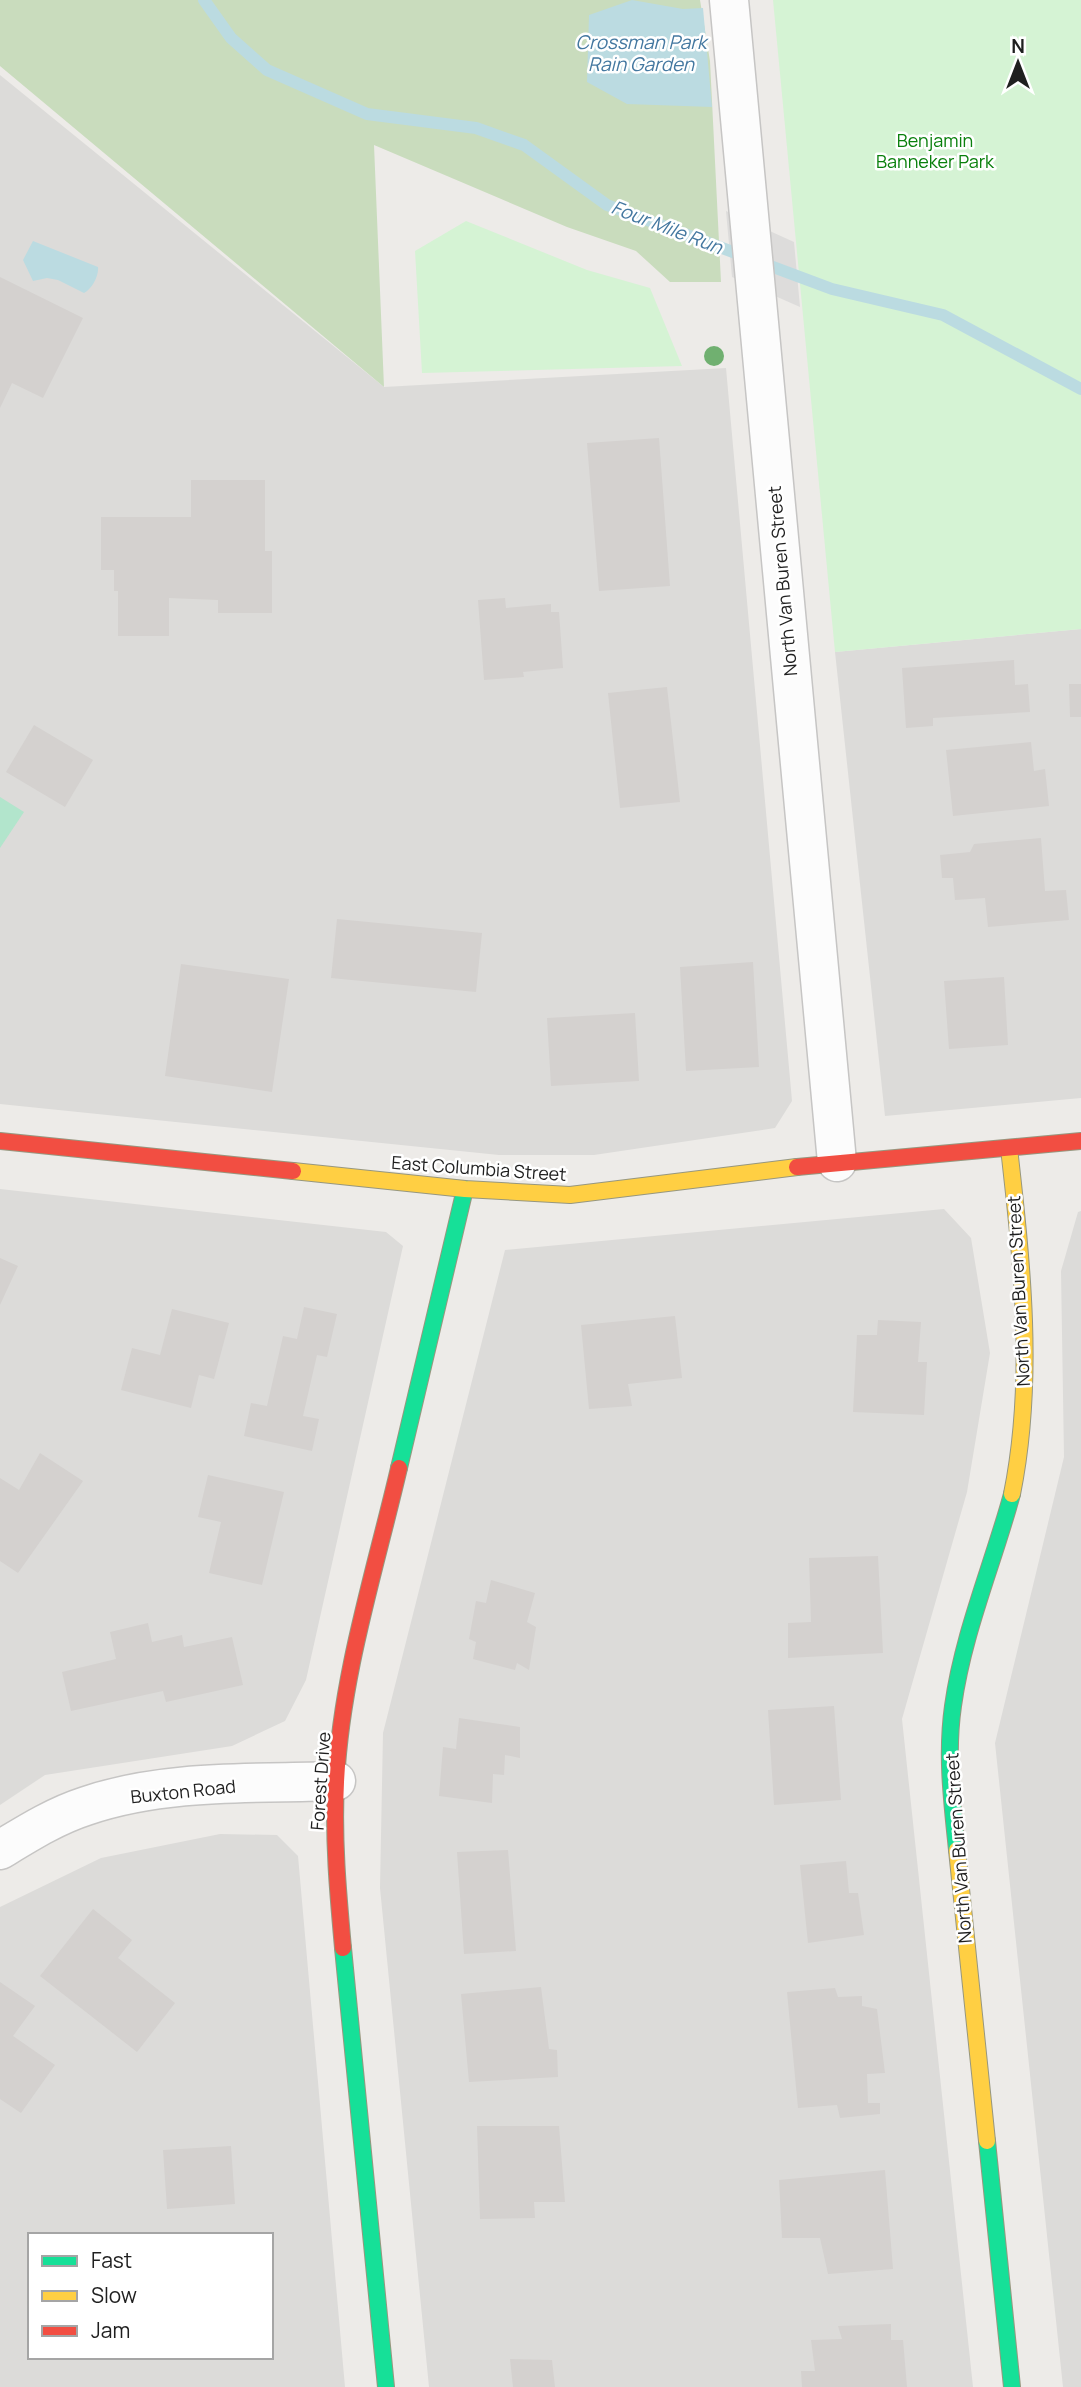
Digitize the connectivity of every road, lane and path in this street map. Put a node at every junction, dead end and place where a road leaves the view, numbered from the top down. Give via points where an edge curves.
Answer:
1 (729, 0) edge
2 (0, 1141) edge
3 (1081, 1141) edge
4 (1009, 1148) junction
5 (837, 1163) junction
6 (465, 1189) junction
7 (335, 1781) junction
8 (0, 1850) edge
9 (386, 2387) edge
10 (1012, 2387) edge

1 - 5 street, North Van Buren Street
2 - 6 street, East Columbia Street
3 - 4 street, East Columbia Street
4 - 5 street, East Columbia Street
4 - 10 street, North Van Buren Street via 1025,1349 1023,1421 1012,1492 953,1700 948,1767
5 - 6 street, East Columbia Street via 570,1195
6 - 7 street, Forest Drive via 347,1689
7 - 8 street, Buxton Road via 142,1792 86,1806 43,1824
7 - 9 street, Forest Drive via 335,1865

